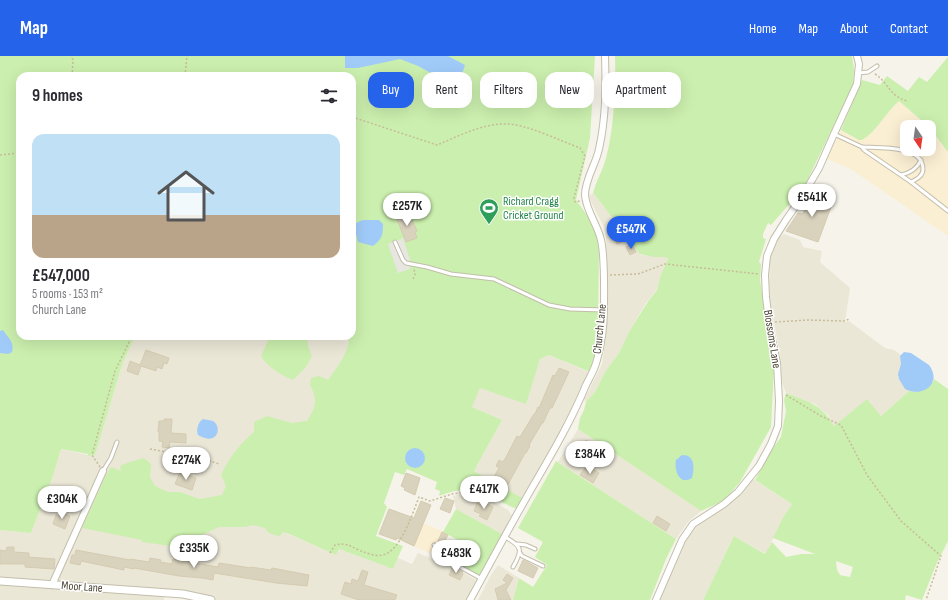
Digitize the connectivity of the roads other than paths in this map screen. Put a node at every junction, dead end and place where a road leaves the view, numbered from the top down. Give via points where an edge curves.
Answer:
1 (605, 56) edge
2 (857, 56) edge
3 (877, 66) dead end
4 (858, 73) junction
5 (834, 134) junction
6 (862, 147) junction
7 (921, 160) junction
8 (902, 175) junction
9 (911, 182) junction
10 (948, 211) edge
11 (395, 242) dead end
12 (604, 310) junction
13 (117, 442) dead end
14 (103, 471) joint
15 (505, 537) junction
16 (517, 544) junction
17 (434, 545) dead end
18 (536, 549) dead end
19 (520, 553) junction
20 (543, 566) dead end
21 (513, 567) dead end
22 (482, 579) junction
23 (0, 580) edge
24 (52, 585) junction
25 (211, 600) edge
26 (470, 600) edge
27 (656, 600) edge

1 - 12 street, Church Lane via 604,120 599,151 585,194 601,240
2 - 4 street, Blossoms Lane
3 - 4 lane via 868,72
4 - 5 street, Blossoms Lane via 857,84
5 - 6 lane
5 - 27 street, Blossoms Lane via 819,168 774,239 768,256 765,275 766,297 777,363 778,426 759,466 738,492 693,524 682,540
6 - 7 lane via 907,151
6 - 8 lane
7 - 8 lane via 915,169
7 - 9 lane via 923,172
8 - 9 lane
9 - 10 lane
11 - 12 lane via 406,263 451,274 494,279 540,301 559,307
12 - 15 street, Church Lane via 597,361 561,439
13 - 14 lane
14 - 24 street
15 - 16 lane
15 - 22 street, Church Lane
16 - 18 lane
16 - 19 lane
17 - 22 lane via 442,557
19 - 20 lane
19 - 21 lane
22 - 26 street, Church Lane
23 - 24 street, Moor Lane
24 - 25 street, Moor Lane via 183,594

